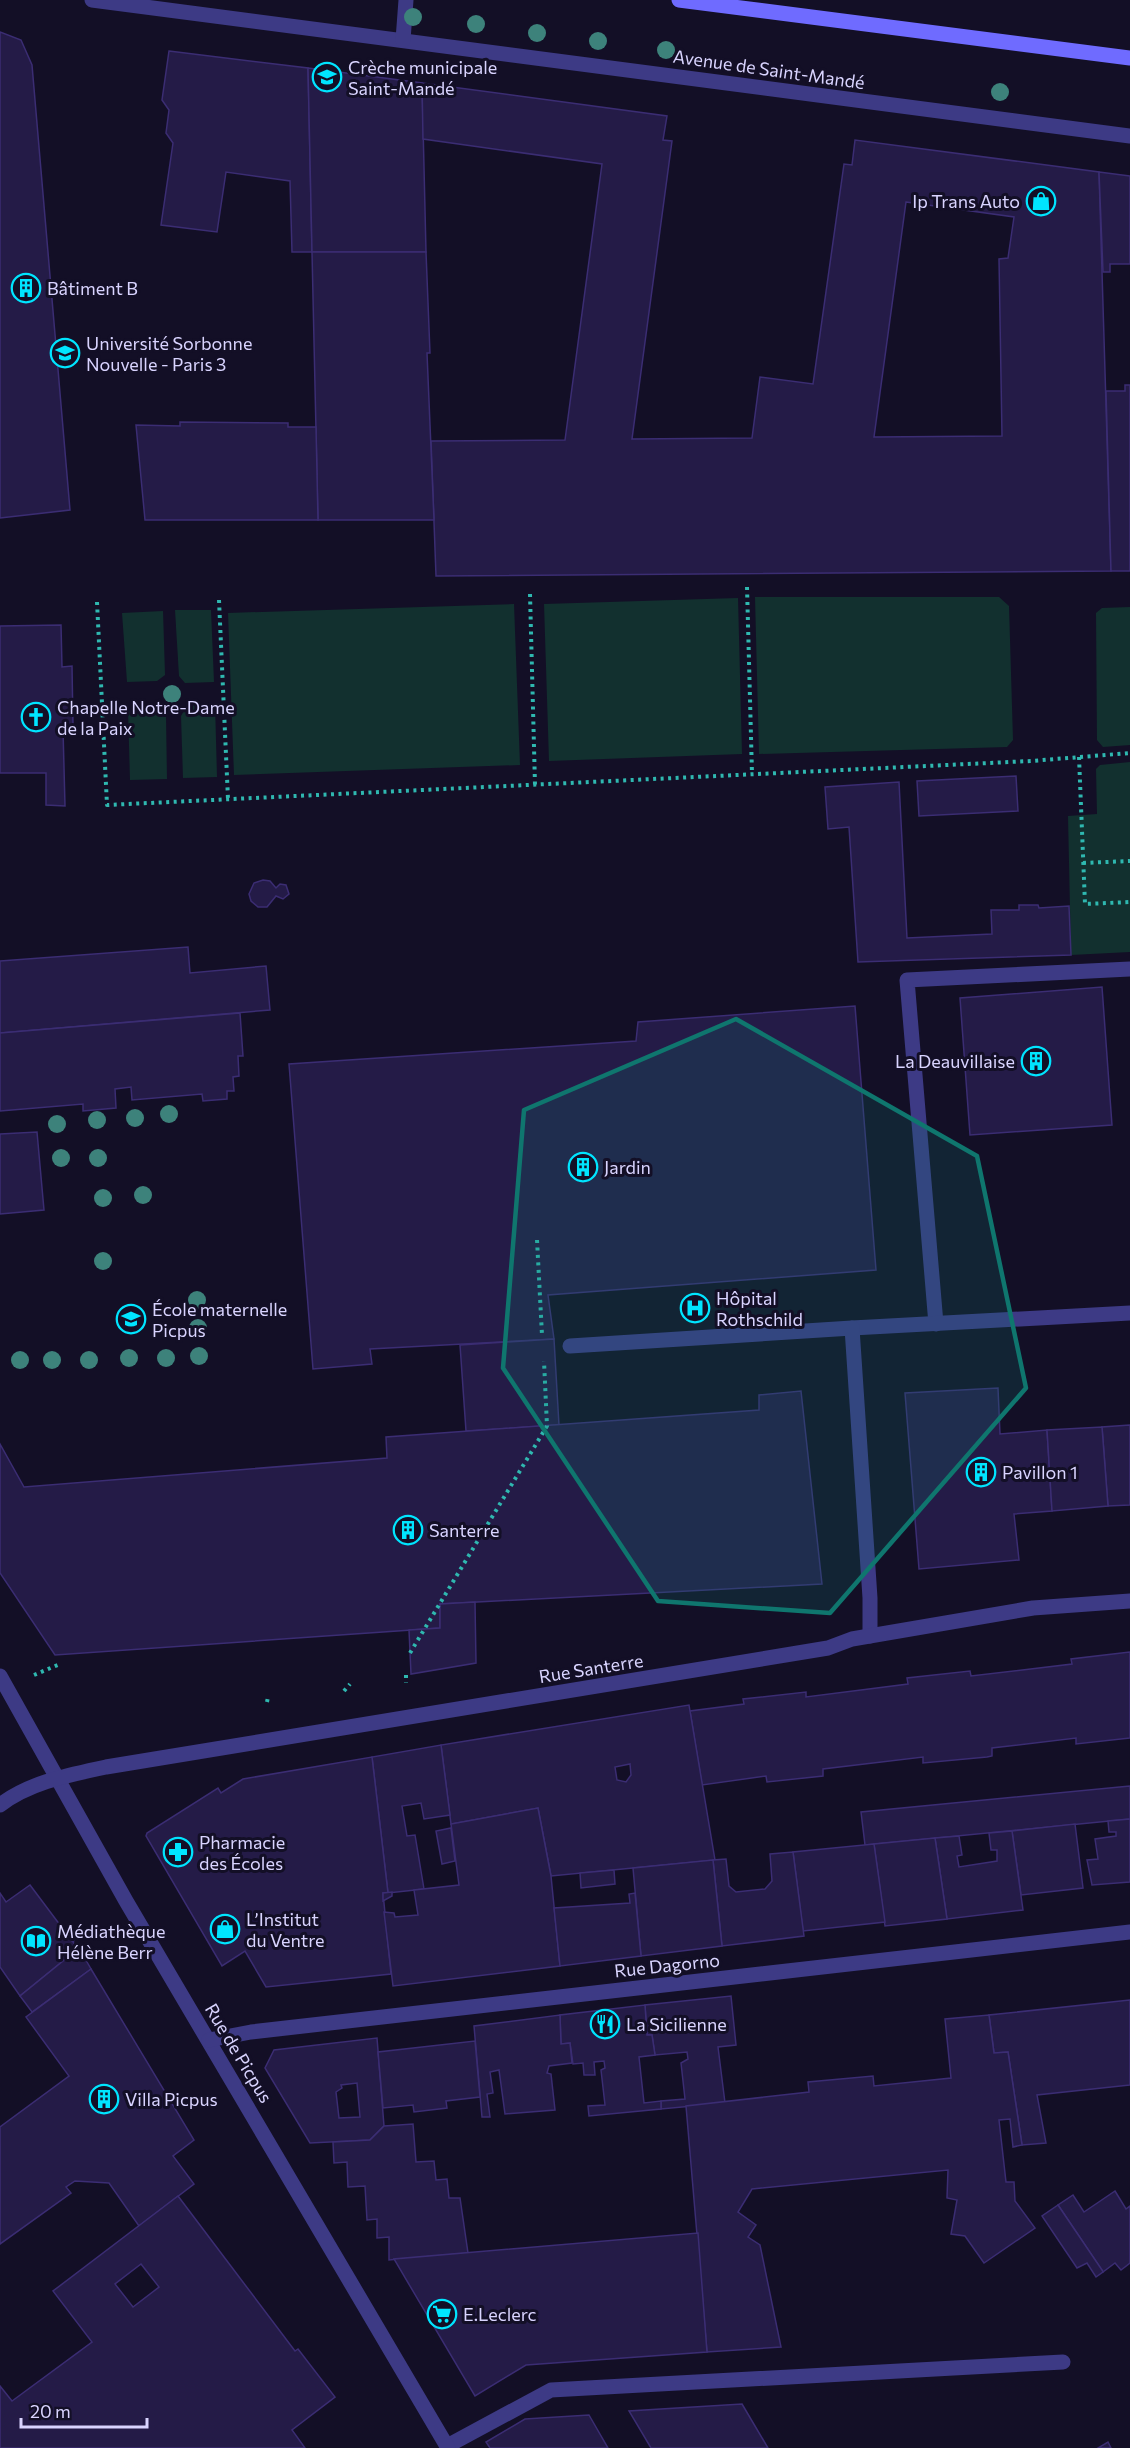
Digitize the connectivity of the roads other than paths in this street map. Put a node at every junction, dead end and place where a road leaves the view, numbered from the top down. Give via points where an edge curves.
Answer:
1 (92, 0) edge
2 (406, 0) edge
3 (679, 0) edge
4 (403, 40) junction
5 (1130, 58) edge
6 (1130, 136) edge
7 (1130, 969) edge
8 (1130, 1313) edge
9 (936, 1324) junction
10 (852, 1328) junction
11 (570, 1346) dead end
12 (1130, 1601) edge
13 (870, 1636) junction
14 (0, 1676) edge
15 (58, 1778) junction
16 (0, 1805) edge
17 (1130, 1932) edge
18 (209, 2040) junction
19 (1063, 2362) dead end
20 (448, 2447) edge

1 - 4 street, Avenue de Saint-Mandé
2 - 4 street
3 - 5 street
4 - 6 street, Avenue de Saint-Mandé
7 - 9 street via 907,980
8 - 9 street
9 - 10 street
10 - 11 street
10 - 13 street
12 - 13 street, Rue Santerre via 1033,1608
13 - 15 street, Rue Santerre via 828,1648
14 - 15 street, Rue de Picpus
15 - 16 street, Rue Santerre via 15,1793
15 - 18 street, Rue de Picpus
17 - 18 street, Rue Dagorno via 251,2032
18 - 20 street, Rue de Picpus
19 - 20 street via 551,2390

